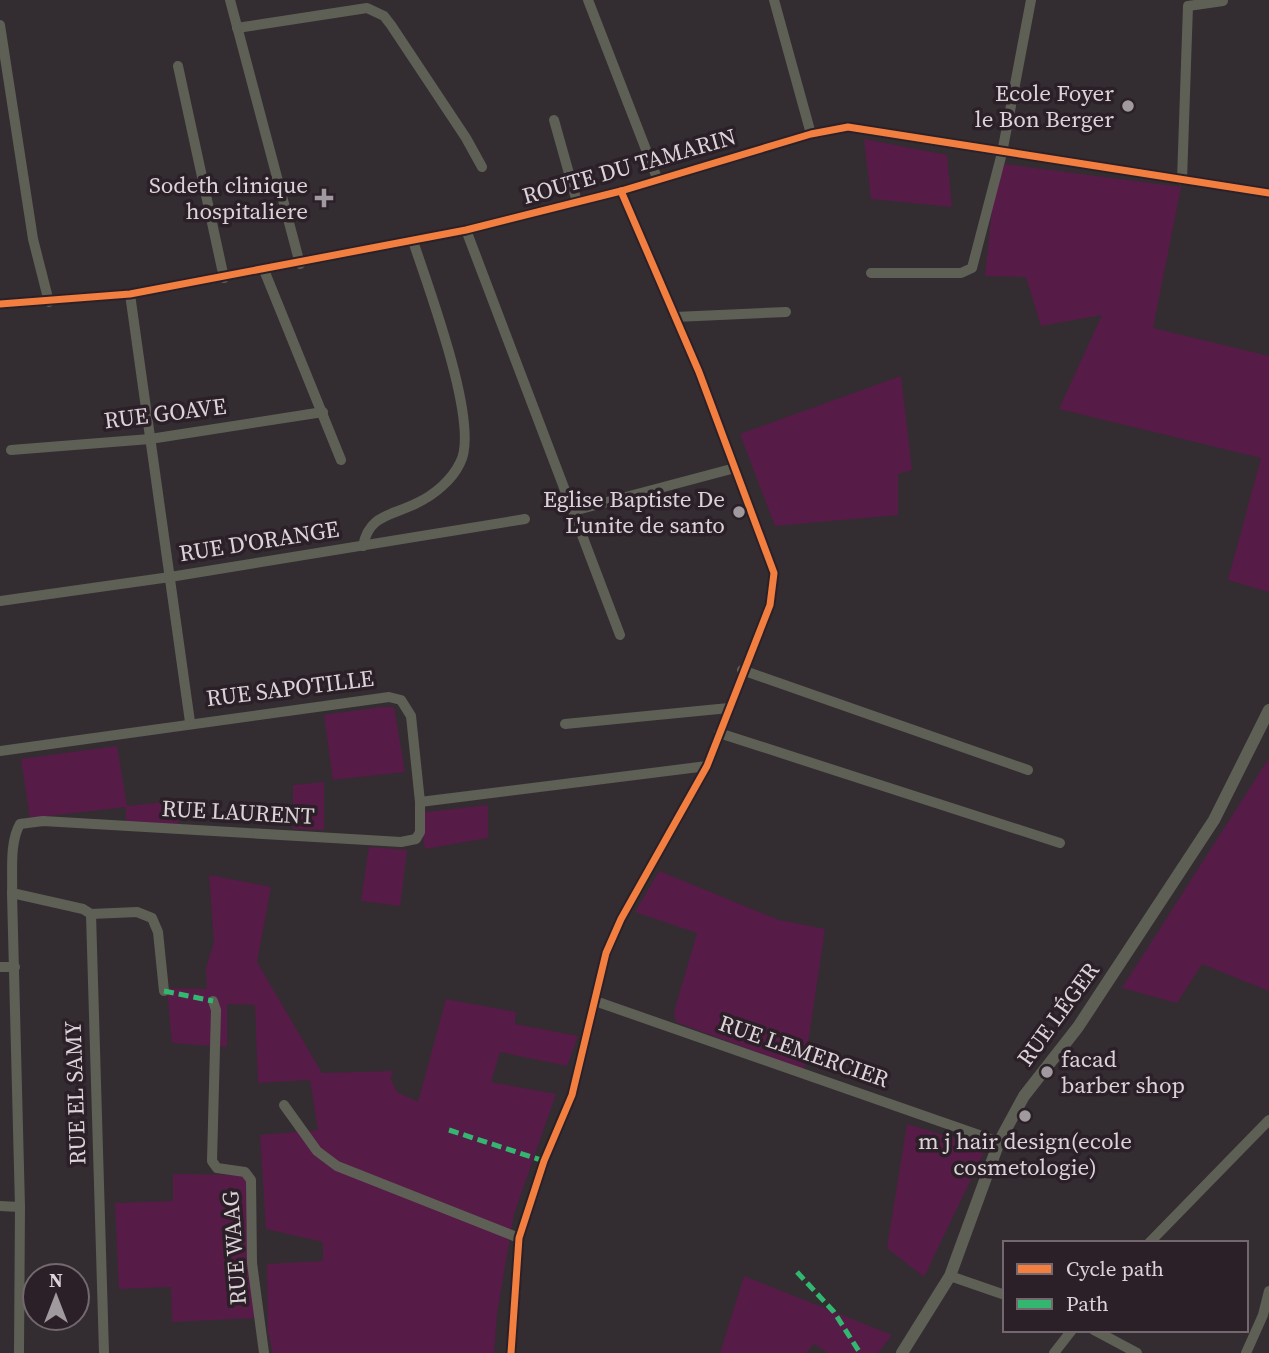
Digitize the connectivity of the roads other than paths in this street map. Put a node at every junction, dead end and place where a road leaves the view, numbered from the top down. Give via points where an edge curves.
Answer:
1 (230, 0) edge
2 (588, 0) edge
3 (775, 0) edge
4 (1031, 0) edge
5 (1223, 1) edge
6 (0, 25) edge
7 (237, 27) junction
8 (178, 66) dead end
9 (554, 120) dead end
10 (811, 134) junction
11 (1002, 153) junction
12 (482, 167) dead end
13 (657, 178) junction
14 (1182, 180) junction
15 (621, 191) junction
16 (1269, 193) edge
17 (577, 202) junction
18 (466, 230) junction
19 (413, 241) junction
20 (300, 264) junction
21 (264, 270) junction
22 (871, 273) dead end
23 (224, 278) junction
24 (130, 294) junction
25 (49, 302) junction
26 (0, 304) edge
27 (786, 312) dead end
28 (676, 317) junction
29 (323, 412) junction
30 (150, 439) junction
31 (11, 450) dead end
32 (341, 460) dead end
33 (735, 468) junction
34 (573, 511) junction
35 (525, 519) dead end
36 (363, 546) junction
37 (170, 577) junction
38 (0, 601) edge
39 (620, 635) dead end
40 (742, 670) junction
41 (729, 708) junction
42 (1269, 710) edge
43 (190, 722) junction
44 (565, 724) dead end
45 (719, 733) junction
46 (0, 751) edge
47 (707, 766) junction
48 (1028, 771) dead end
49 (420, 802) junction
50 (1060, 843) dead end
51 (12, 893) junction
52 (91, 914) junction
53 (0, 967) edge
54 (15, 967) junction
55 (164, 991) dead end
56 (595, 1000) junction
57 (213, 1001) dead end
58 (284, 1104) dead end
59 (1269, 1120) edge
60 (999, 1142) junction
61 (0, 1206) edge
62 (20, 1207) junction
63 (519, 1238) junction
64 (1151, 1241) edge
65 (950, 1276) junction
66 (1269, 1291) edge
67 (1003, 1294) edge
68 (1266, 1317) edge
69 (1070, 1332) edge
70 (1098, 1332) edge
71 (19, 1353) edge
72 (104, 1353) edge
73 (264, 1353) edge
74 (510, 1353) edge
75 (902, 1353) edge
76 (1054, 1353) edge
77 (1137, 1353) edge
78 (1246, 1353) edge

1 - 7 street
2 - 13 street
3 - 10 street
4 - 11 street
5 - 14 street via 1188,6
6 - 25 street via 33,239
7 - 12 street via 367,8 379,12
7 - 20 street
8 - 23 street
9 - 17 street
10 - 11 street, ROUTE DU TAMARIN via 848,127
10 - 13 street, ROUTE DU TAMARIN
11 - 14 street, ROUTE DU TAMARIN
11 - 22 street via 972,268 961,273
13 - 15 street, ROUTE DU TAMARIN
14 - 16 street, ROUTE DU TAMARIN
15 - 17 street, ROUTE DU TAMARIN
15 - 28 street
17 - 18 street, ROUTE DU TAMARIN
18 - 19 street, ROUTE DU TAMARIN
18 - 34 street
19 - 20 street, ROUTE DU TAMARIN
19 - 36 street via 443,331 465,424 465,445 461,463 440,488 374,521 366,530
20 - 21 street, ROUTE DU TAMARIN
21 - 23 street, ROUTE DU TAMARIN
21 - 29 street
23 - 24 street, ROUTE DU TAMARIN
24 - 25 street, ROUTE DU TAMARIN
24 - 30 street
25 - 26 street, ROUTE DU TAMARIN
27 - 28 street
28 - 33 street
29 - 30 street, RUE GOAVE
29 - 32 street
30 - 31 street, RUE GOAVE
30 - 37 street
33 - 34 street
33 - 40 street via 774,573 770,605
34 - 39 street
35 - 36 street, RUE D'ORANGE
36 - 37 street, RUE D'ORANGE
37 - 38 street, RUE D'ORANGE
37 - 43 street
40 - 41 street
40 - 48 street
41 - 44 street
41 - 45 street
42 - 60 street, RUE LÉGER via 1214,820 1078,1027 1024,1096
43 - 46 street, RUE SAPOTILLE
43 - 49 street, RUE SAPOTILLE via 377,697 401,700 411,716
45 - 47 street
45 - 50 street
47 - 49 street
47 - 56 street via 621,919 606,953
49 - 51 street, RUE LAURENT via 416,839 401,842 43,821 20,824 15,833
51 - 52 street
51 - 54 street
52 - 55 street via 137,912 152,918 158,932
52 - 72 street, RUE EL SAMY
53 - 54 street
54 - 62 street
56 - 60 street, RUE LEMERCIER
56 - 63 street via 572,1095
57 - 73 street, RUE WAAG via 212,1161 217,1168 245,1172 251,1180 252,1263
58 - 63 street via 317,1151 337,1166
59 - 64 street
60 - 65 street, RUE LÉGER
61 - 62 street
62 - 71 street
63 - 74 street
65 - 67 street
65 - 75 street, RUE LÉGER
66 - 68 street
68 - 78 street
69 - 76 street
70 - 77 street

